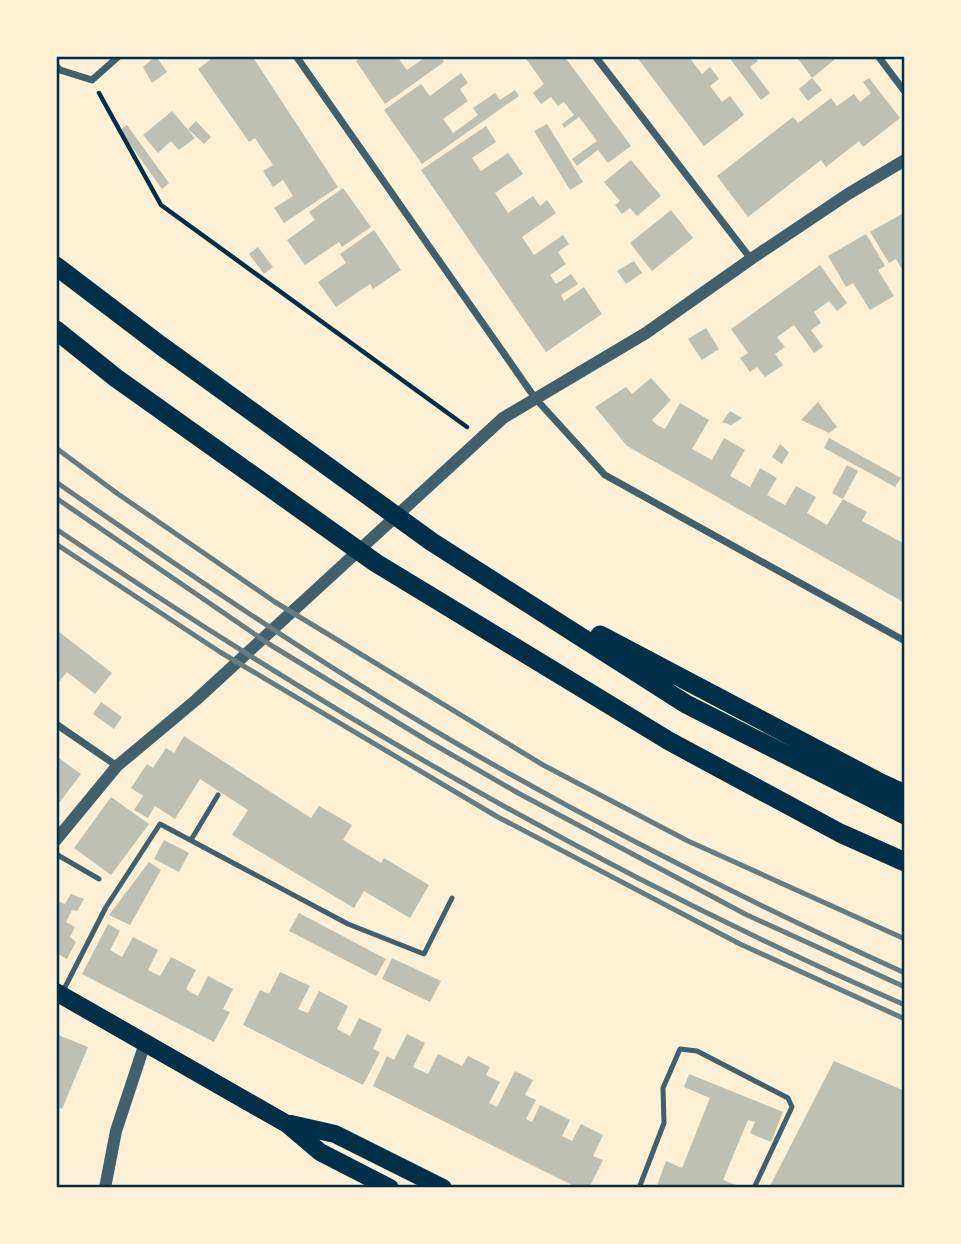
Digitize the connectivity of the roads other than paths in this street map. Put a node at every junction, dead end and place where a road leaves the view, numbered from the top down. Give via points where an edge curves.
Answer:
1 (118, 56) edge
2 (296, 56) edge
3 (595, 56) edge
4 (878, 56) edge
5 (56, 66) edge
6 (905, 92) edge
7 (905, 160) edge
8 (751, 259) junction
9 (56, 267) edge
10 (56, 330) edge
11 (535, 398) junction
12 (494, 580) junction
13 (905, 641) edge
14 (56, 724) edge
15 (117, 766) junction
16 (905, 794) edge
17 (218, 795) dead end
18 (905, 815) edge
19 (56, 840) edge
20 (191, 840) junction
21 (56, 854) edge
22 (905, 862) edge
23 (99, 880) dead end
24 (452, 898) dead end
25 (59, 993) edge
26 (145, 1043) junction
27 (287, 1124) junction
28 (105, 1188) edge
29 (390, 1188) edge
30 (443, 1188) edge
31 (639, 1188) edge
32 (754, 1188) edge

1 - 5 street via 92,80
2 - 11 street
3 - 8 street
4 - 6 street
7 - 8 street
8 - 11 street via 646,333
9 - 12 highway via 411,528
10 - 22 highway via 116,378 388,571 670,741 840,833
11 - 13 street via 605,475
11 - 15 street via 503,418 196,700
12 - 16 highway
12 - 18 highway via 686,704
14 - 15 street
15 - 19 street
17 - 20 lane
20 - 24 lane via 348,924 424,954
20 - 25 lane via 160,824 106,907
21 - 23 lane
25 - 26 main road
26 - 27 main road
26 - 28 street via 116,1130
27 - 29 main road via 320,1153
27 - 30 main road via 335,1134
31 - 32 lane via 664,1123 663,1088 680,1049 697,1051 788,1098 792,1107

